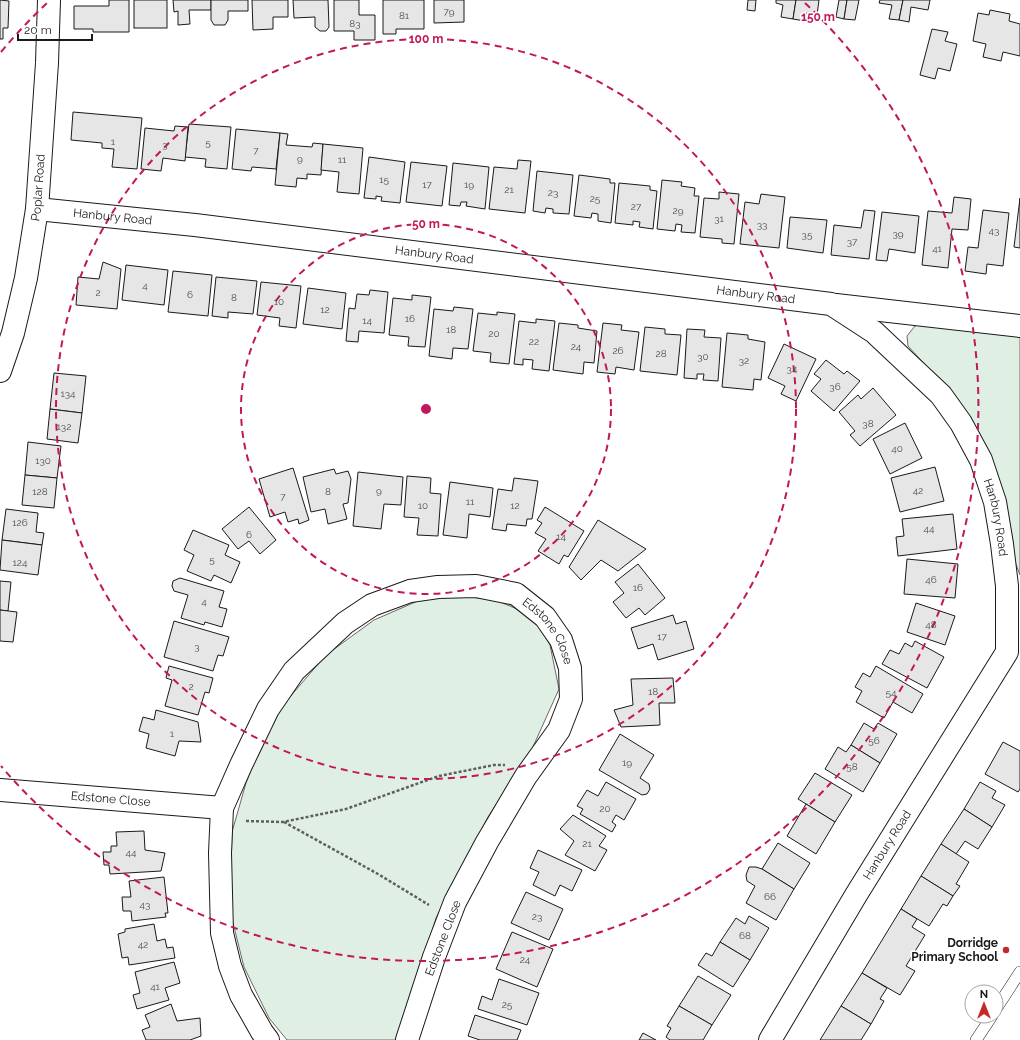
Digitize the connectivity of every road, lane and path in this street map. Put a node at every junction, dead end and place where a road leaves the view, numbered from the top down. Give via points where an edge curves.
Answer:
1 (49, 0) edge
2 (37, 209) junction
3 (831, 304) junction
4 (1020, 326) edge
5 (0, 371) edge
6 (1020, 631) edge
7 (1007, 652) junction
8 (534, 766) junction
9 (0, 790) edge
10 (221, 814) junction
11 (283, 822) junction
12 (449, 918) junction
13 (1020, 972) edge
14 (1004, 997) edge
15 (987, 1024) edge
16 (268, 1040) edge
17 (407, 1040) edge
18 (770, 1040) edge
19 (976, 1040) edge

1 - 2 street, Poplar Road
2 - 3 street, Hanbury Road via 203,226
2 - 5 street, Poplar Road via 26,278 13,333
3 - 4 street, Hanbury Road
3 - 7 street, Hanbury Road via 874,332 941,396 961,423 981,460 995,502 1002,544 1007,586
6 - 7 street, Hanbury Road
7 - 18 street, Hanbury Road via 856,895
8 - 10 street, Edstone Close via 559,730 571,698 570,668 561,640 545,617 516,594 476,586 438,586 410,592 372,606 345,623 294,671 268,709
8 - 11 path via 494,765 439,776 346,809
8 - 12 street, Edstone Close via 487,842
9 - 10 street, Edstone Close
10 - 11 path
10 - 16 street, Edstone Close via 222,933 230,966 241,995
11 - 12 path via 378,874
12 - 17 street, Edstone Close
13 - 14 lane
15 - 19 lane

